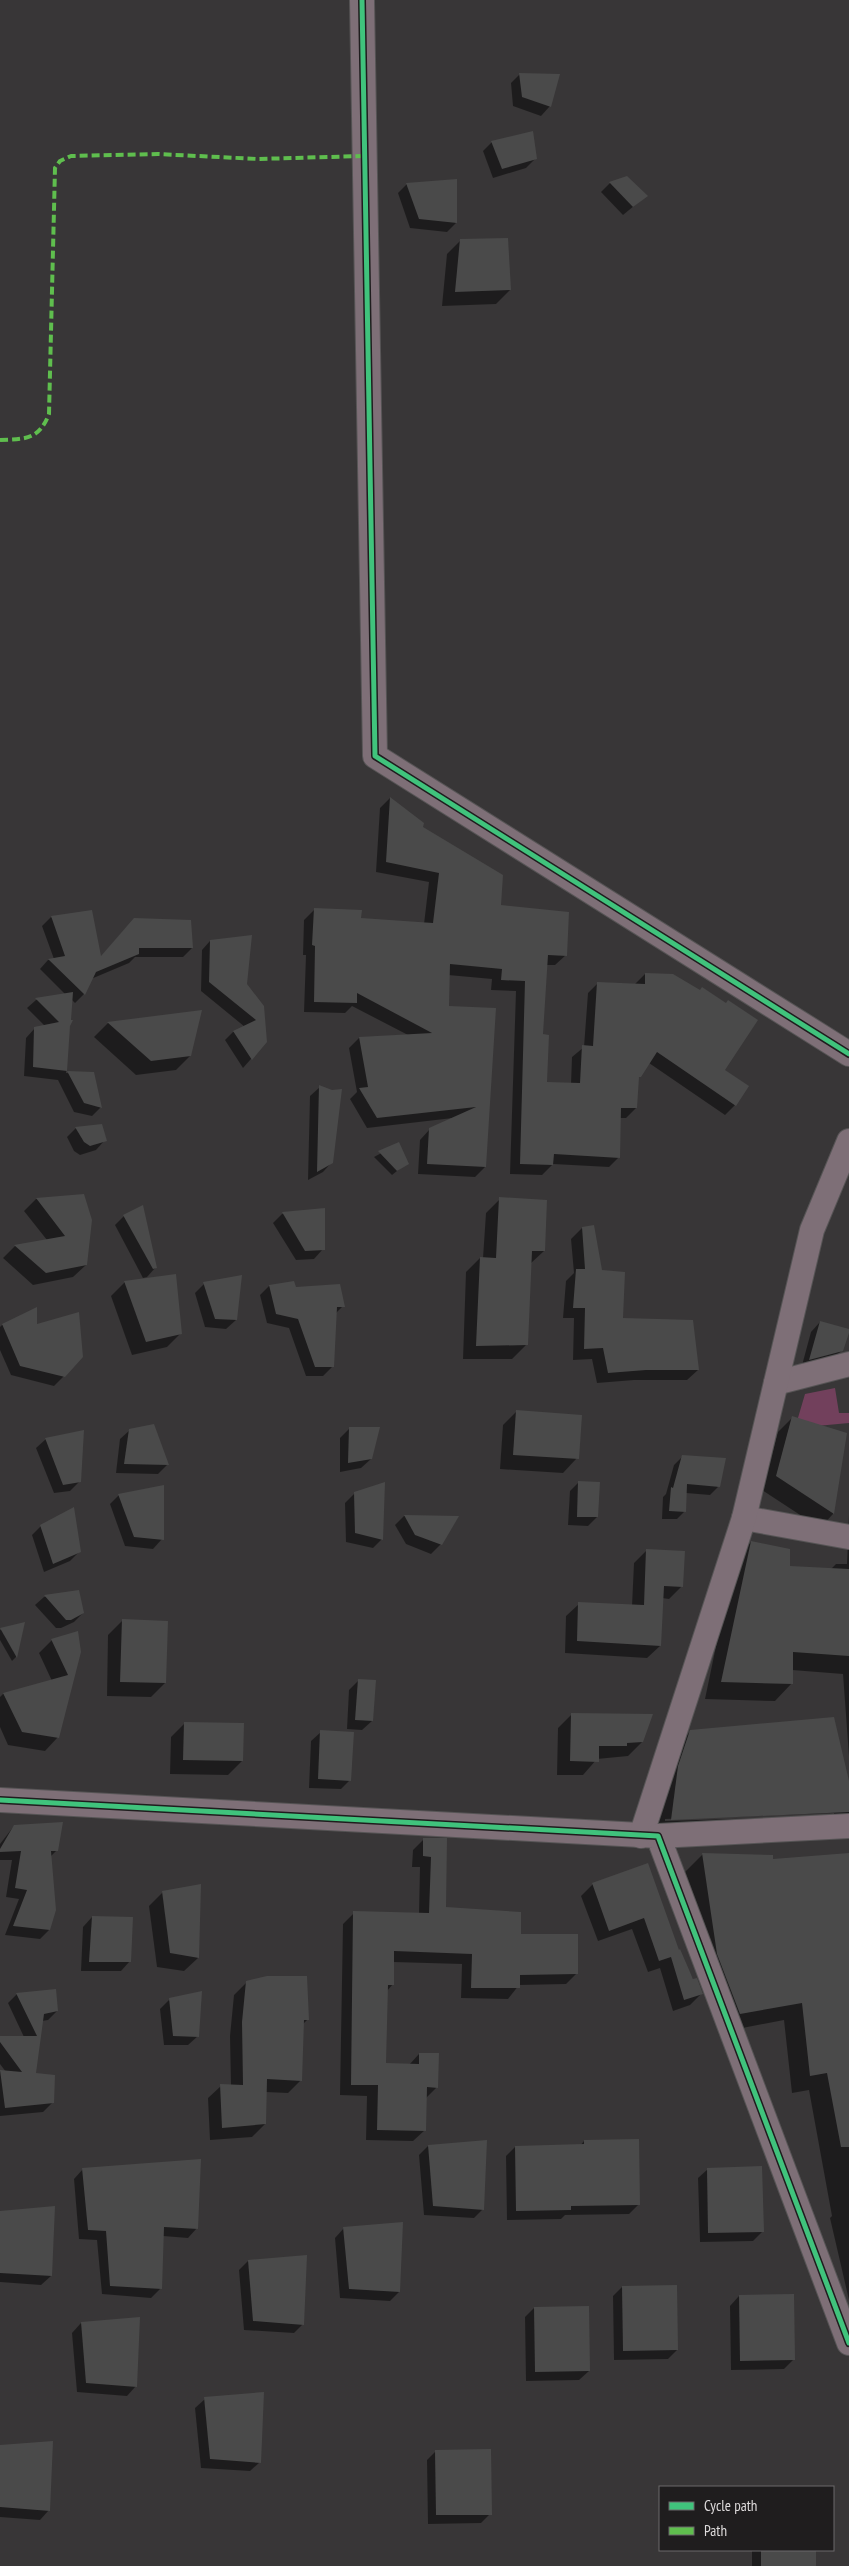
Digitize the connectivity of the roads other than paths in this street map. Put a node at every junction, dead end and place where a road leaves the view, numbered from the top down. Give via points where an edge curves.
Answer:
1 (362, 0) edge
2 (849, 1054) edge
3 (849, 1140) edge
4 (849, 1364) edge
5 (776, 1383) junction
6 (744, 1518) junction
7 (849, 1536) edge
8 (0, 1800) edge
9 (849, 1826) edge
10 (649, 1836) junction
11 (849, 2343) edge

1 - 2 street via 375,756
3 - 5 street via 812,1230
4 - 5 street
5 - 6 street
6 - 7 street
6 - 10 street
8 - 10 street
9 - 10 street
10 - 11 street

